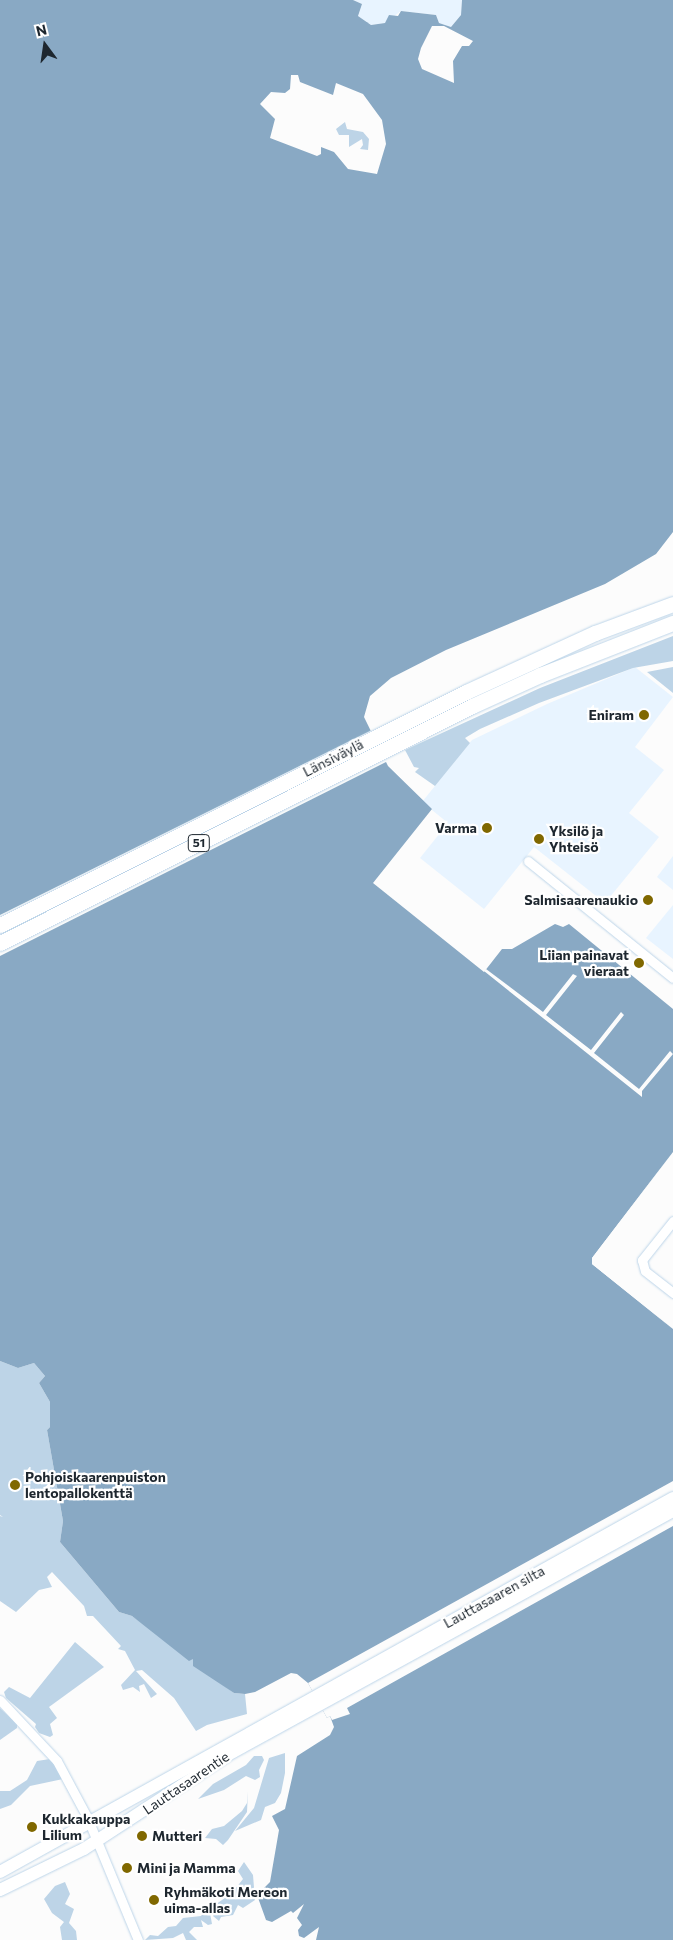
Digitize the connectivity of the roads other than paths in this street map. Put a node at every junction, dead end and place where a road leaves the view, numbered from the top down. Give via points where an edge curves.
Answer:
1 (673, 604) edge
2 (673, 623) edge
3 (528, 862) dead end
4 (0, 925) edge
5 (0, 943) edge
6 (673, 978) edge
7 (673, 1221) edge
8 (673, 1293) edge
9 (673, 1498) edge
10 (673, 1510) edge
11 (0, 1700) edge
12 (317, 1700) junction
13 (90, 1824) junction
14 (96, 1841) junction
15 (0, 1872) edge
16 (0, 1890) edge
17 (138, 1940) edge

1 - 4 highway, Länsiväylä / 51 via 534,660
2 - 5 highway, Länsiväylä / 51 via 540,674
3 - 6 street
7 - 8 street via 642,1260 645,1271
9 - 12 main road, Lauttasaaren silta
10 - 12 main road, Lauttasaaren silta
11 - 13 street via 57,1761
12 - 13 main road, Lauttasaarentie
12 - 14 main road, Lauttasaarentie
13 - 14 street
13 - 15 main road, Lauttasaarentie
14 - 16 main road, Lauttasaarentie
14 - 17 street

